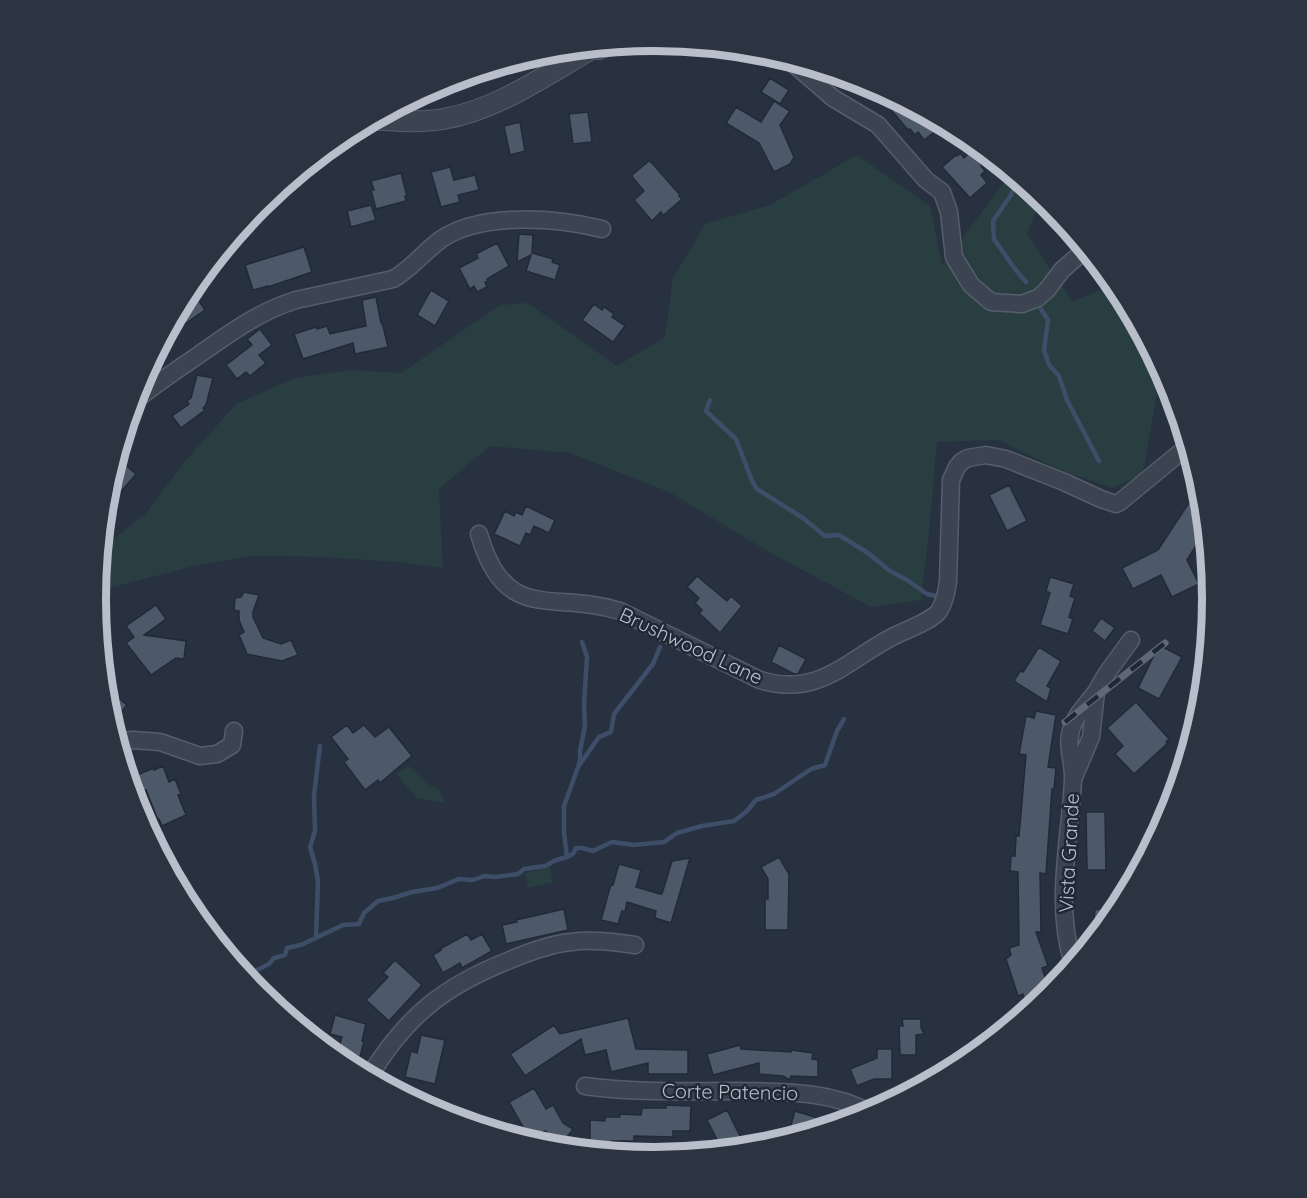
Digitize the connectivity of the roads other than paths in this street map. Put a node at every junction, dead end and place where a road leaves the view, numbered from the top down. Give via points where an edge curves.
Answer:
1 (580, 56) edge
2 (803, 72) edge
3 (389, 120) edge
4 (602, 229) dead end
5 (1080, 255) edge
6 (146, 393) edge
7 (1181, 452) edge
8 (479, 534) dead end
9 (1131, 640) dead end
10 (234, 731) dead end
11 (124, 741) edge
12 (635, 945) dead end
13 (1071, 954) edge
14 (373, 1071) edge
15 (585, 1086) dead end
16 (858, 1107) edge

1 - 3 street via 470,112 425,121
2 - 5 street via 833,98 878,125 926,180 942,192 949,212 954,257 971,285 991,302 1022,304 1038,298
4 - 6 street via 542,220 469,226 443,239 393,279 296,300 259,315
7 - 8 street, Brushwood Lane via 1116,504 1006,459 986,455 961,462 951,480 948,580 938,612 827,677 802,685 760,680 620,611 537,601 521,595 495,572
9 - 13 street, Vista Grande via 1096,692 1091,736 1074,777 1064,899
10 - 11 street via 232,745 217,754 200,756 160,742
12 - 14 street via 570,942 527,953 481,972 425,1008 396,1038
15 - 16 street, Corte Patencio via 809,1094

